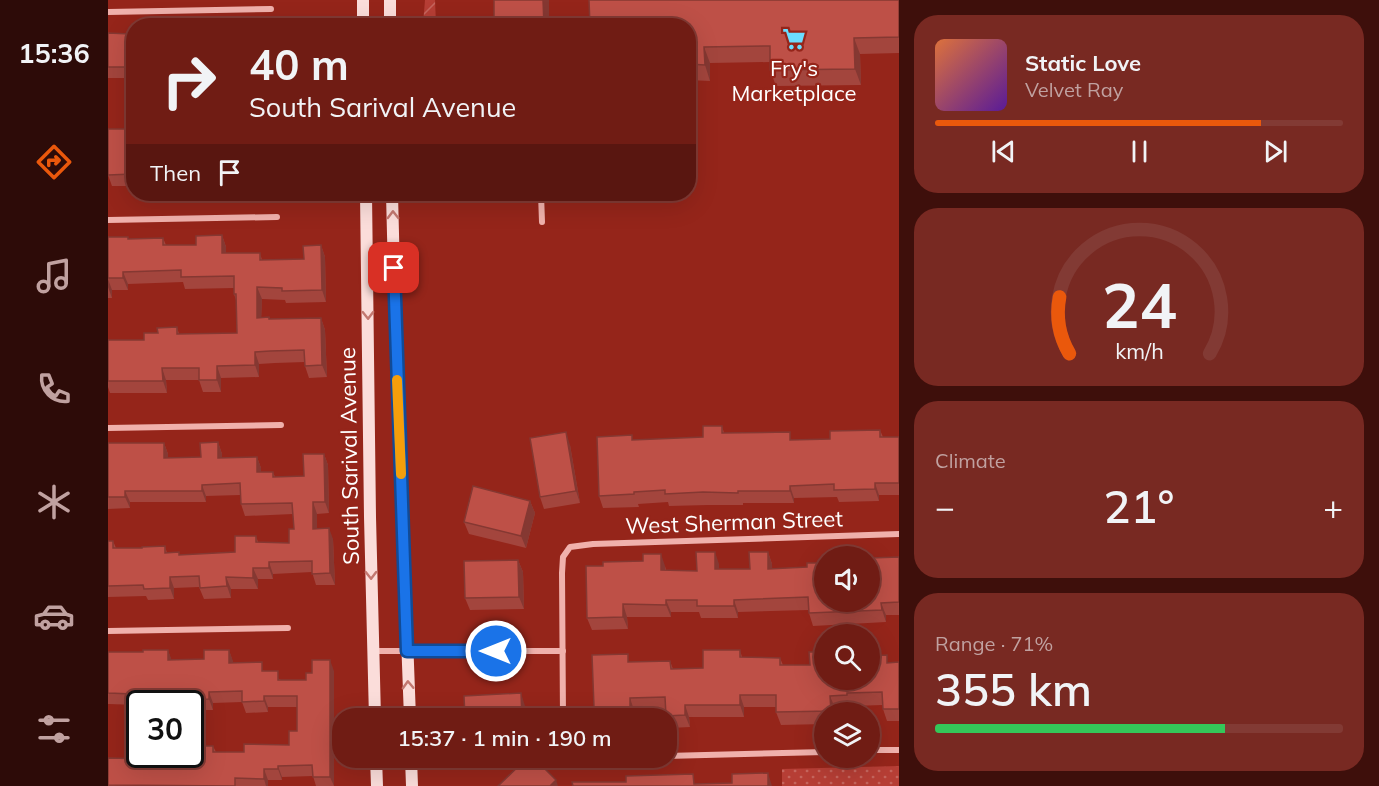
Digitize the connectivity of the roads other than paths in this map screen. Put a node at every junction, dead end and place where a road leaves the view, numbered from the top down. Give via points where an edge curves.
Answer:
1 (363, 0) edge
2 (390, 0) edge
3 (271, 9) dead end
4 (108, 12) edge
5 (363, 18) edge
6 (390, 18) edge
7 (366, 201) edge
8 (392, 201) edge
9 (542, 201) edge
10 (277, 217) dead end
11 (108, 220) edge
12 (543, 222) dead end
13 (280, 425) dead end
14 (108, 428) edge
15 (899, 534) edge
16 (288, 628) dead end
17 (108, 631) edge
18 (373, 651) junction
19 (407, 651) junction
20 (563, 651) junction
21 (375, 708) edge
22 (410, 708) edge
23 (563, 708) edge
24 (880, 750) edge
25 (899, 750) edge
26 (814, 752) edge
27 (677, 756) edge
28 (376, 768) edge
29 (411, 768) edge
30 (377, 786) edge
31 (412, 786) edge

1 - 5 main road
2 - 6 main road
3 - 4 street
7 -> 18 main road, South Sarival Avenue
19 -> 8 main road
9 - 12 street
10 - 11 street
13 - 14 street
15 - 20 street, West Sherman Street via 570,547 563,557
16 - 17 street
18 - 19 street
18 - 21 main road, South Sarival Avenue
19 - 20 street
22 -> 19 main road
20 - 23 street
24 - 25 street
26 - 27 street
28 - 30 main road
29 - 31 main road

